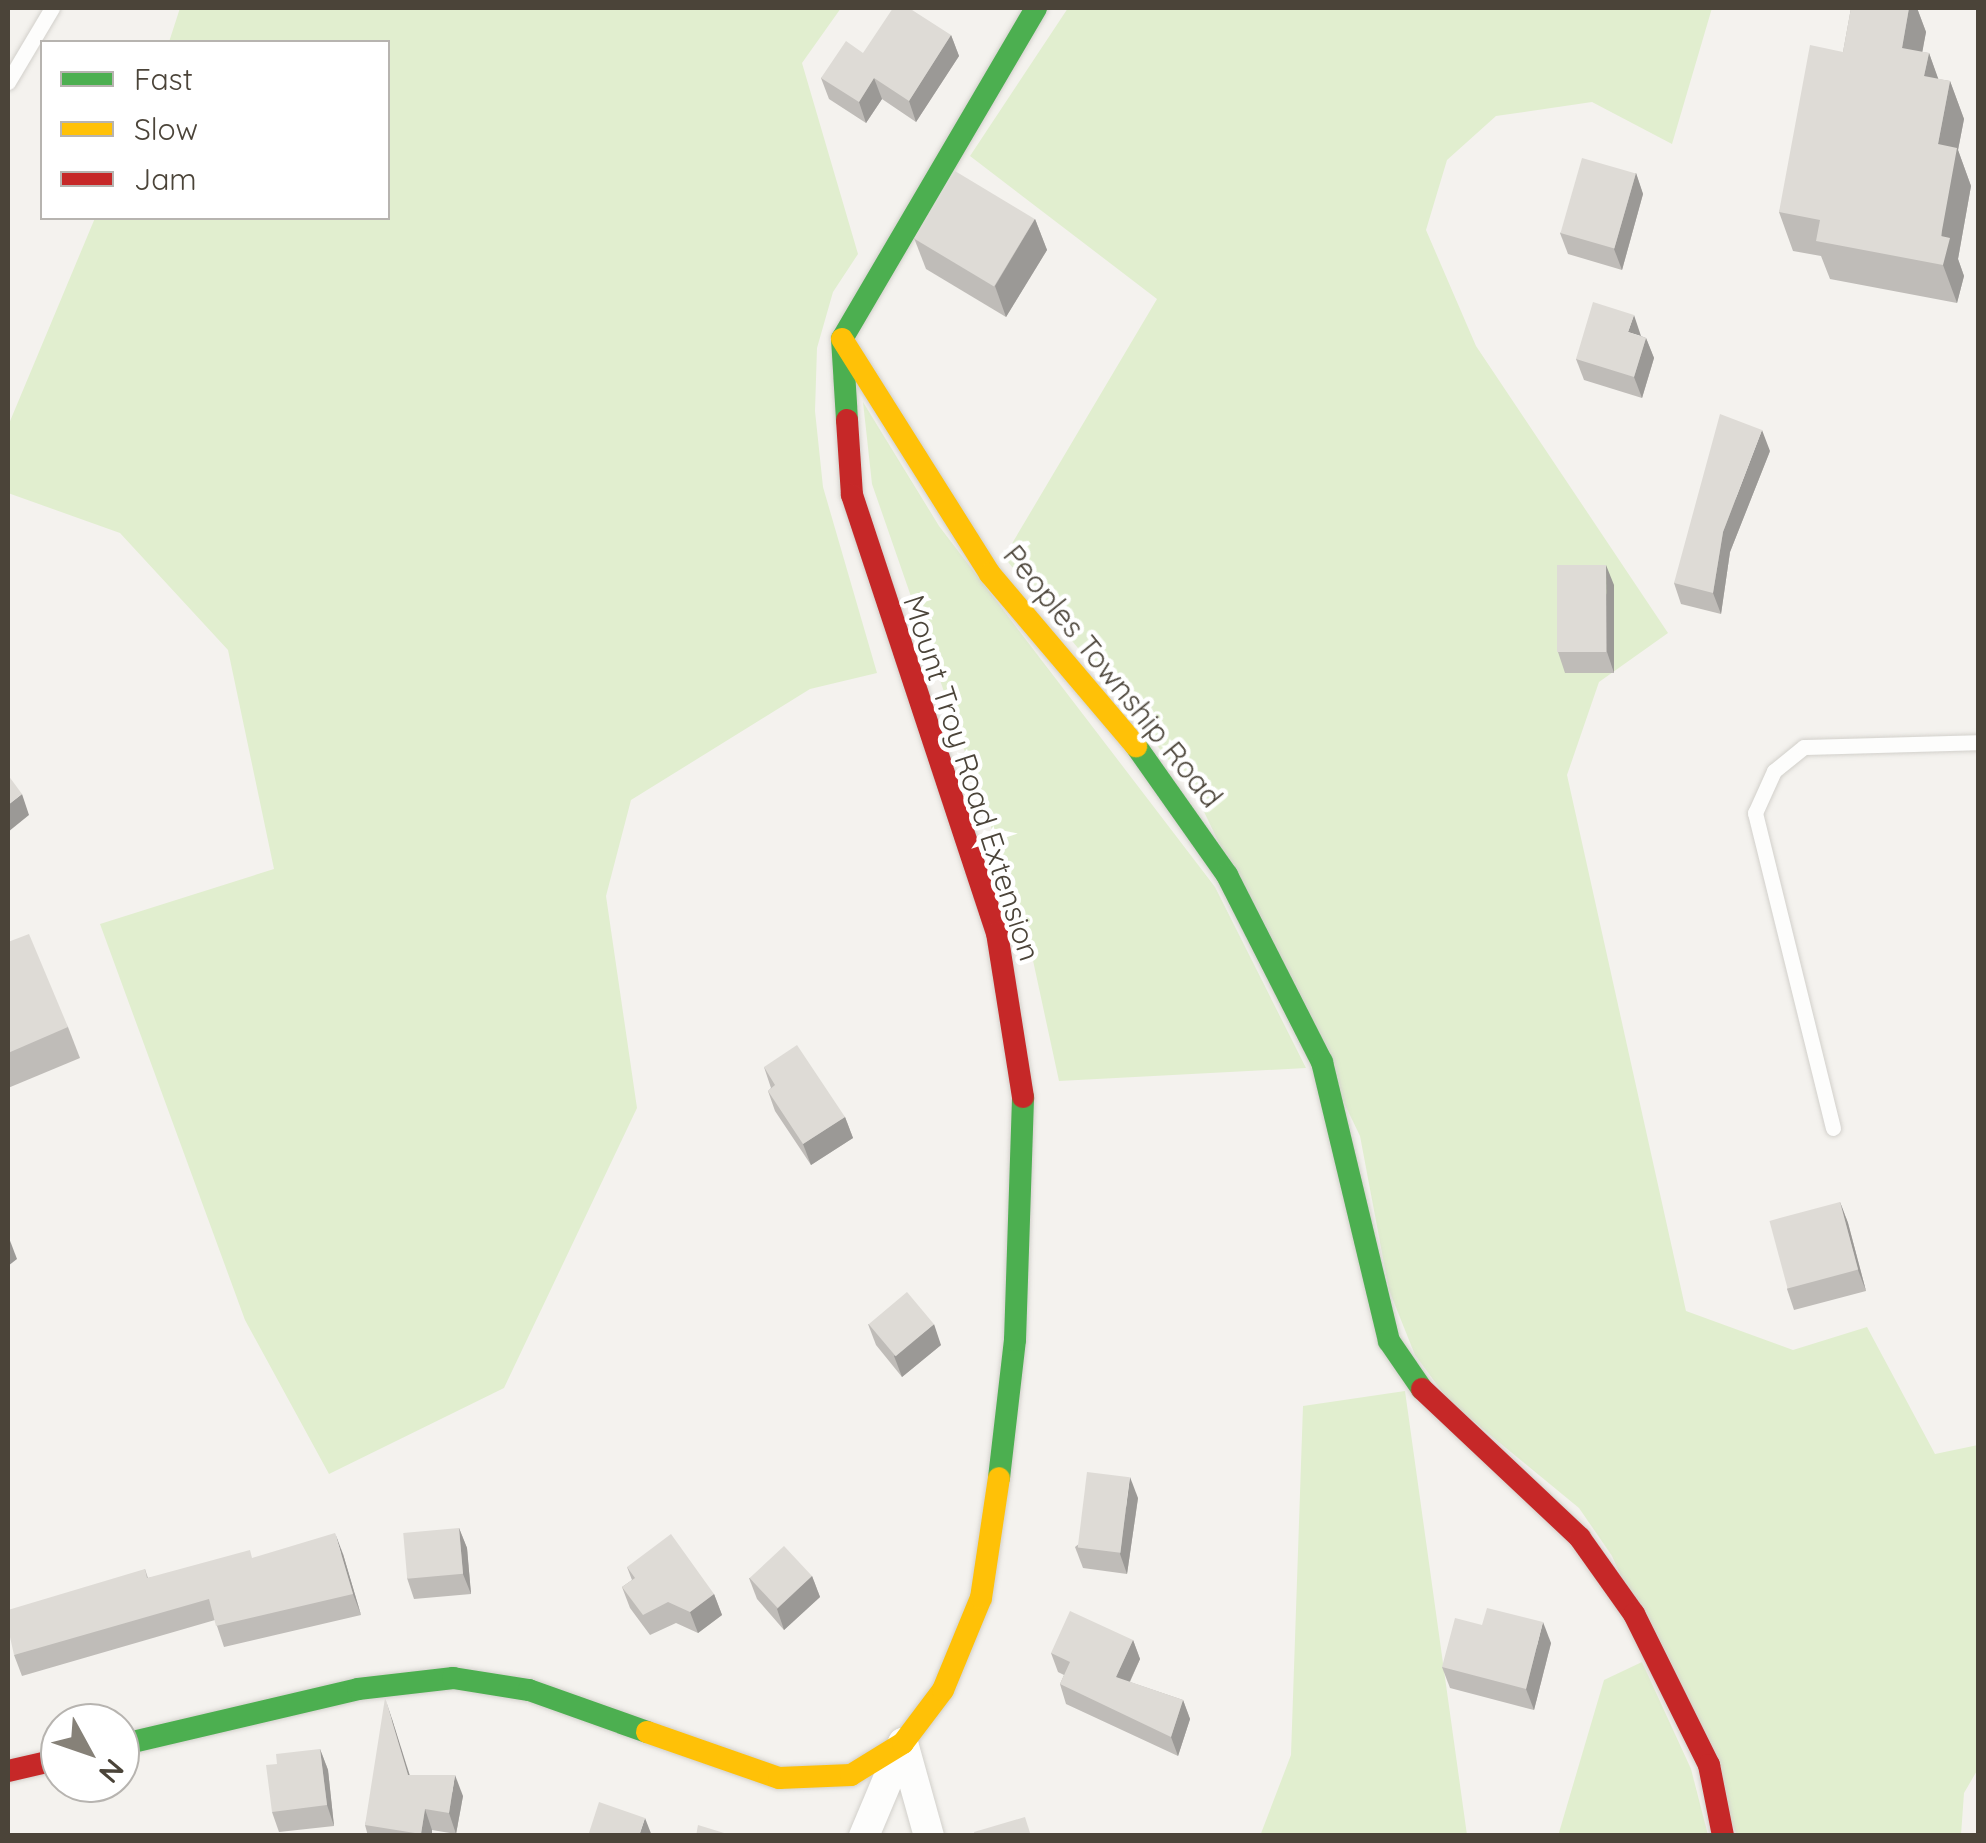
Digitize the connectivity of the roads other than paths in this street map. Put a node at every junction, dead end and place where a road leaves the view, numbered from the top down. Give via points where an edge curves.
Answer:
1 (52, 8) edge
2 (1036, 8) edge
3 (8, 82) edge
4 (842, 340) junction
5 (1978, 742) edge
6 (1833, 1128) dead end
7 (140, 1740) edge
8 (903, 1742) junction
9 (40, 1764) edge
10 (8, 1771) edge
11 (864, 1836) edge
12 (929, 1836) edge
13 (1723, 1836) edge

1 - 3 lane
2 - 4 street
4 - 8 street, Mount Troy Road Extension via 852,495 997,934 1024,1067 1016,1322 994,1526 960,1656
4 - 13 street, Peoples Township Road via 990,574 1169,785 1228,874 1322,1062 1389,1341 1439,1412 1580,1538 1634,1614 1710,1765
5 - 6 lane via 1804,747 1774,771 1754,813
7 - 8 street, Mount Troy Road Extension via 358,1689 453,1678 529,1690 779,1778 850,1775
8 - 11 street
8 - 12 street
9 - 10 street

